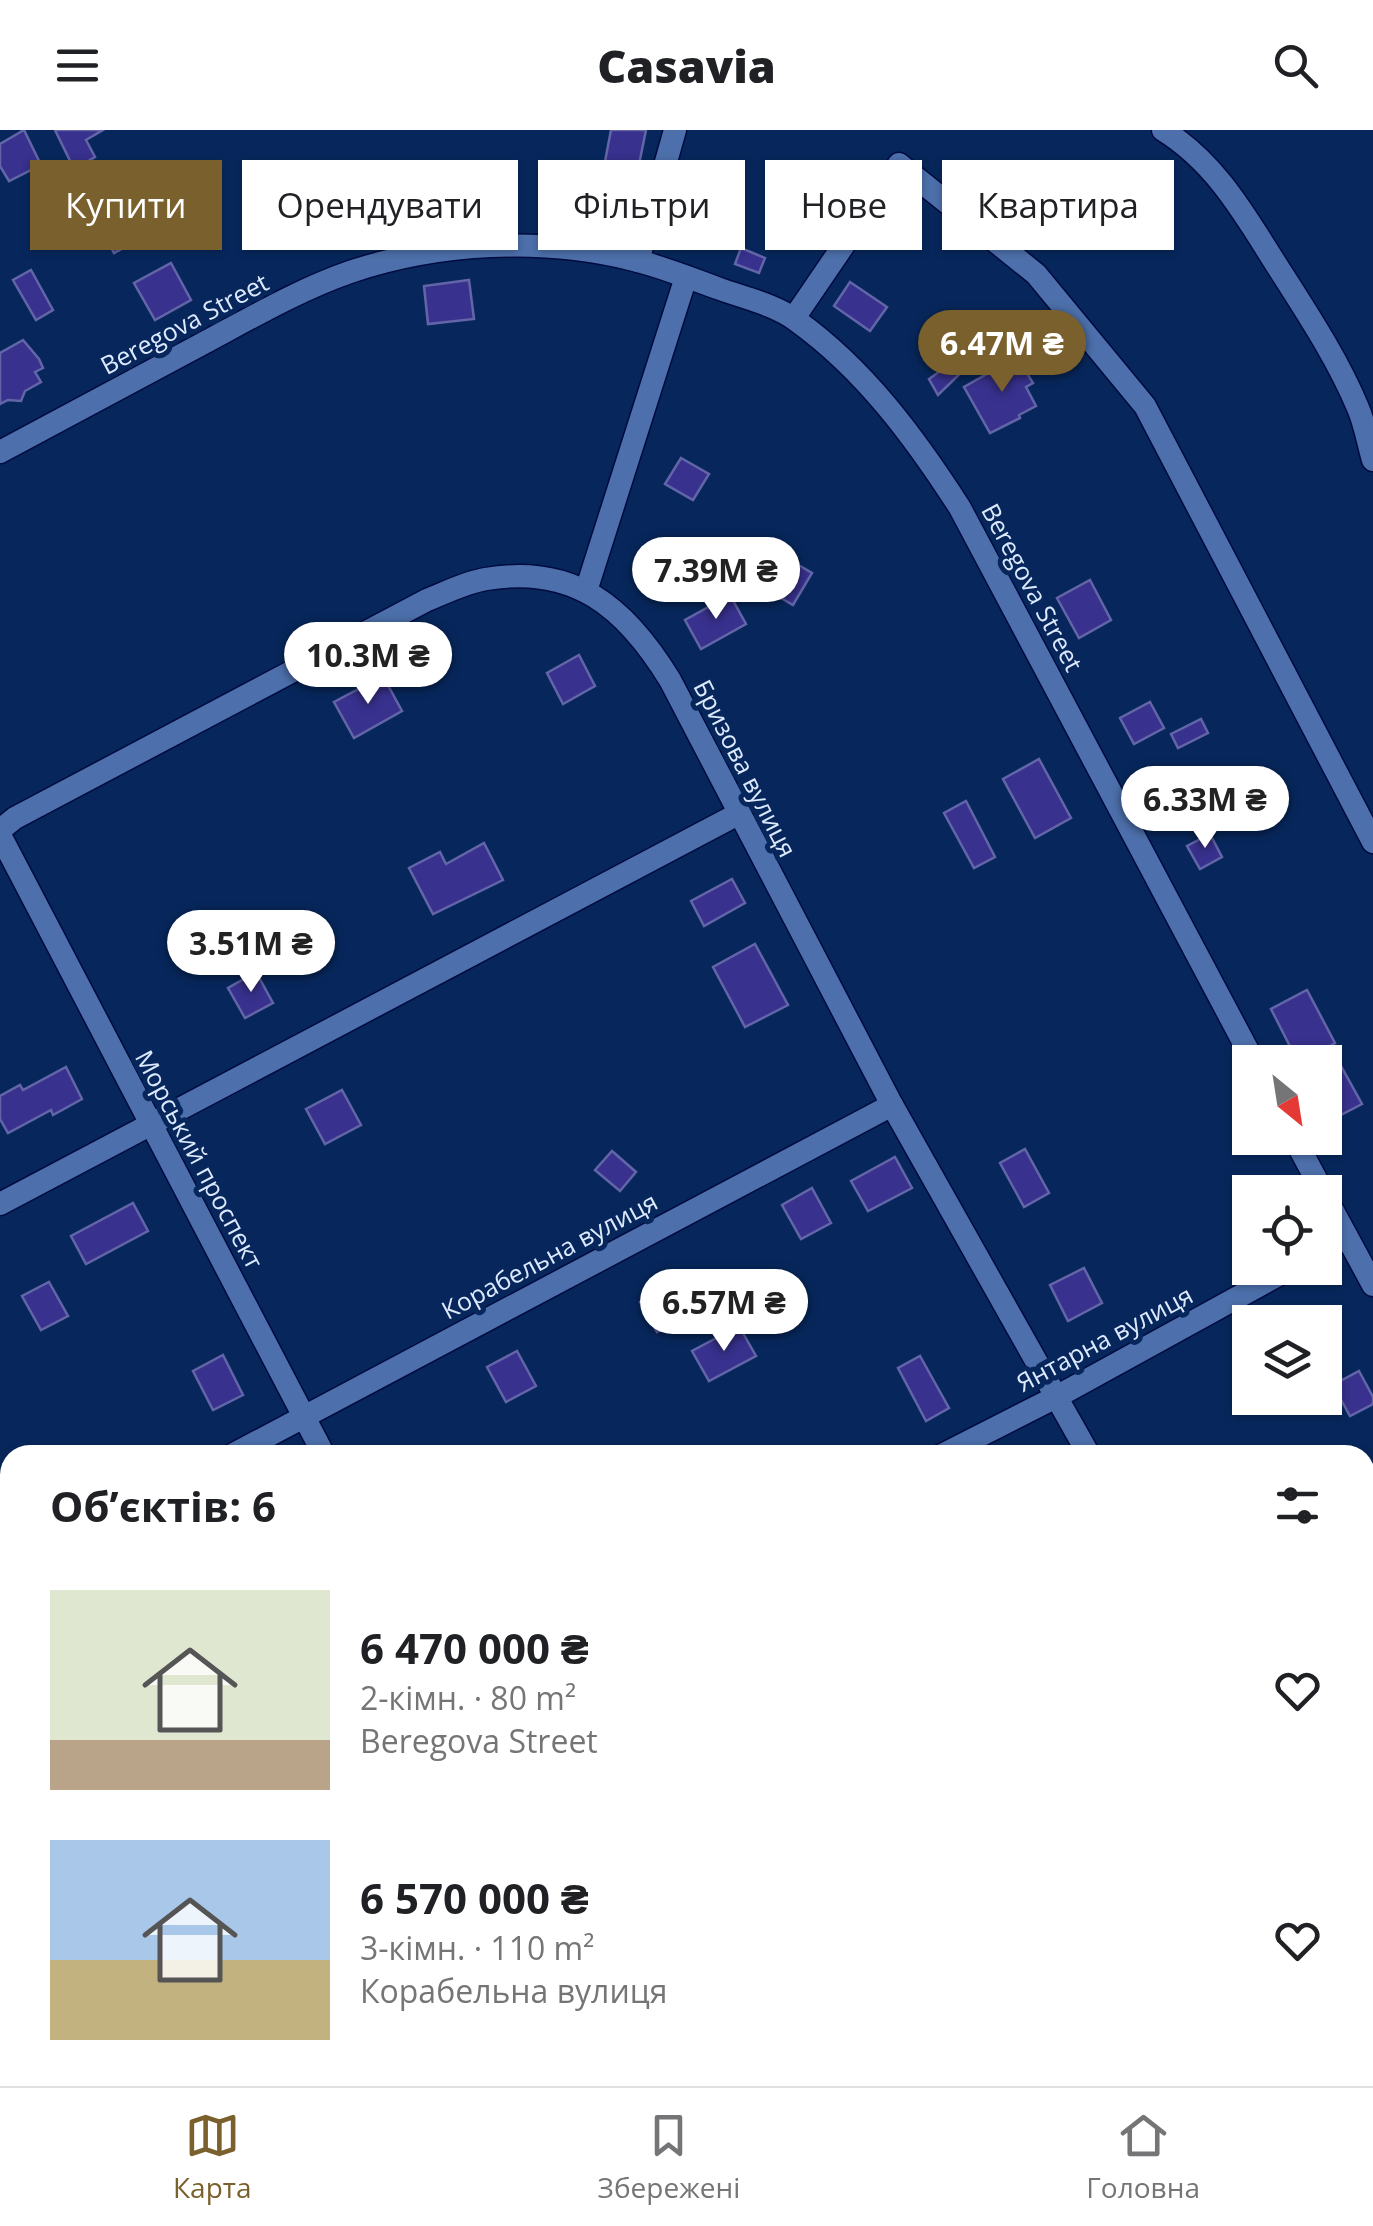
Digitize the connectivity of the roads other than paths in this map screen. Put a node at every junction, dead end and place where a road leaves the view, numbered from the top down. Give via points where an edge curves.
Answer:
1 (674, 130) edge
2 (1164, 130) edge
3 (638, 261) junction
4 (686, 277) junction
5 (794, 318) junction
6 (0, 452) edge
7 (1373, 460) edge
8 (586, 591) junction
9 (738, 814) junction
10 (0, 832) edge
11 (1373, 842) edge
12 (1245, 1045) edge
13 (892, 1106) junction
14 (152, 1126) junction
15 (0, 1204) edge
16 (1342, 1228) edge
17 (1347, 1237) junction
18 (1342, 1240) edge
19 (1260, 1285) edge
20 (1373, 1286) edge
21 (1058, 1396) junction
22 (303, 1415) junction
23 (250, 1445) edge
24 (319, 1445) edge
25 (962, 1445) edge
26 (1083, 1445) edge

1 - 3 street
2 - 7 street via 1229,190 1308,314 1359,411
3 - 4 street, Beregova Street
3 - 6 street, Beregova Street via 549,246 474,248 350,272 286,299
4 - 5 street, Beregova Street
4 - 8 street
5 - 11 street via 900,164 1036,274 1144,406
5 - 12 street, Beregova Street via 879,396 960,508
8 - 9 street, Бризова вулиця via 619,612 647,642
8 - 10 street, Бризова вулиця via 522,576 483,579 427,600 15,818
9 - 13 street, Бризова вулиця
9 - 14 street
10 - 14 street, Морський проспект
13 - 21 street, Бризова вулиця
13 - 22 street, Корабельна вулиця
14 - 15 street
14 - 22 street, Морський проспект
16 - 17 street
17 - 18 street
17 - 20 street
19 - 21 street, Янтарна вулиця
21 - 25 street, Янтарна вулиця
21 - 26 street, Бризова вулиця
22 - 23 street, Корабельна вулиця
22 - 24 street, Морський проспект

